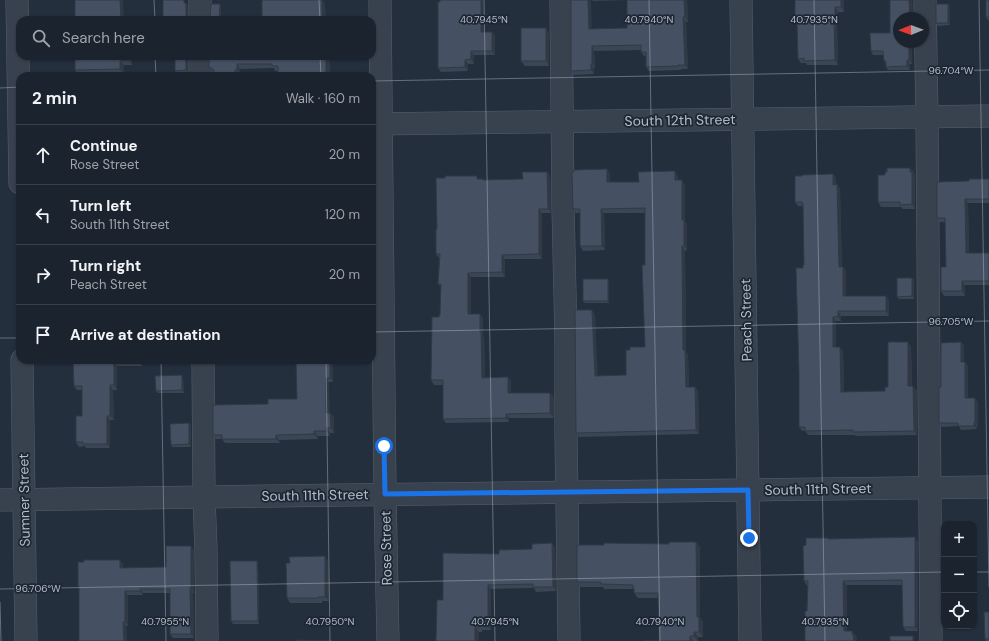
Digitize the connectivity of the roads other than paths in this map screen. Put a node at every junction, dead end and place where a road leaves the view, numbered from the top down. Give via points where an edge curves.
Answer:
1 (17, 0) edge
2 (200, 0) edge
3 (380, 0) edge
4 (561, 0) edge
5 (741, 0) edge
6 (925, 0) edge
7 (17, 16) edge
8 (200, 16) edge
9 (16, 32) edge
10 (200, 60) edge
11 (200, 72) edge
12 (989, 116) edge
13 (927, 117) junction
14 (743, 119) junction
15 (562, 121) junction
16 (377, 124) edge
17 (13, 129) edge
18 (16, 152) edge
19 (22, 364) edge
20 (203, 364) edge
21 (989, 487) edge
22 (930, 488) junction
23 (748, 490) junction
24 (566, 492) junction
25 (385, 494) junction
26 (204, 497) junction
27 (0, 500) edge
28 (24, 500) junction
29 (26, 641) edge
30 (207, 641) edge
31 (388, 641) edge
32 (569, 641) edge
33 (750, 641) edge
34 (931, 641) edge

1 - 7 street
2 - 8 street
3 - 16 street, Rose Street
4 - 15 street
5 - 14 street, Peach Street
6 - 13 street
9 - 17 street
10 - 11 street
12 - 13 street, South 12th Street
13 - 14 street, South 12th Street
13 - 22 street
14 - 15 street, South 12th Street
14 - 23 street, Peach Street
15 - 16 street, South 12th Street
15 - 24 street
16 - 25 street, Rose Street
17 - 18 street
19 - 28 street, Sumner Street
20 - 26 street
21 - 22 street, South 11th Street
22 - 23 street, South 11th Street
22 - 34 street
23 - 24 street, South 11th Street
23 - 33 street, Peach Street
24 - 25 street, South 11th Street
24 - 32 street
25 - 26 street, South 11th Street
25 - 31 street, Rose Street
26 - 28 street, South 11th Street
26 - 30 street
27 - 28 street, South 11th Street
28 - 29 street, Sumner Street

